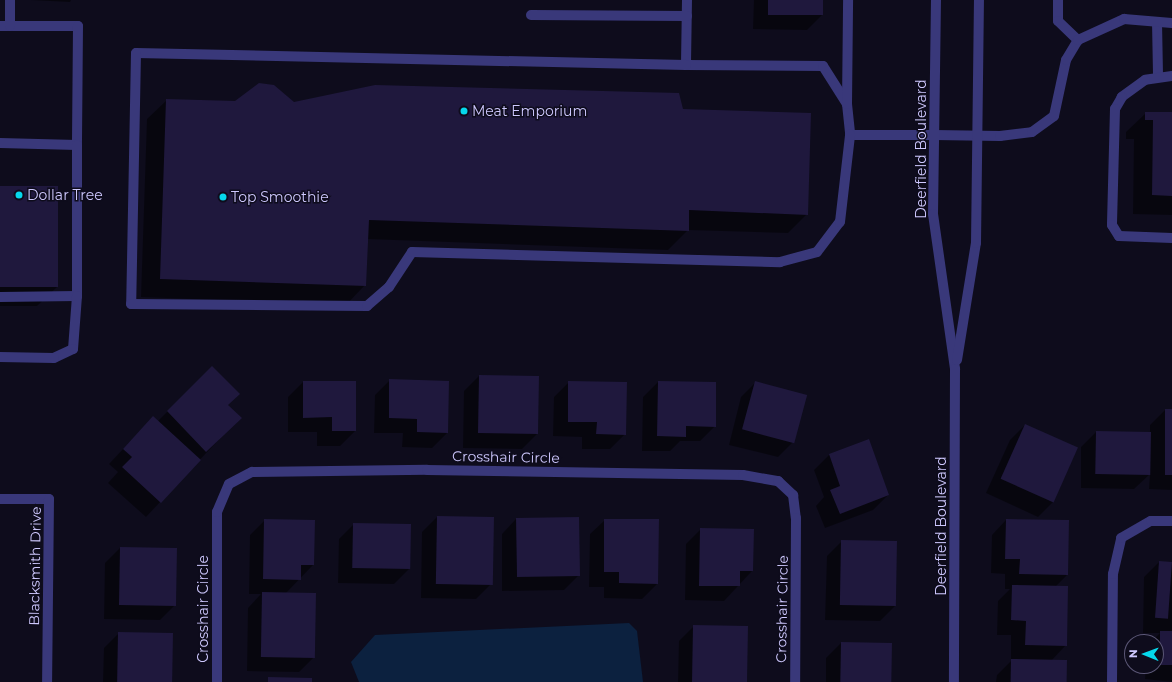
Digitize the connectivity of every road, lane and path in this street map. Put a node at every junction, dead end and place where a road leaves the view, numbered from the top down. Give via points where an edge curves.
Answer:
1 (10, 0) edge
2 (687, 0) edge
3 (848, 0) edge
4 (936, 0) edge
5 (978, 0) edge
6 (1058, 0) edge
7 (531, 15) dead end
8 (687, 16) junction
9 (1157, 22) junction
10 (1172, 23) edge
11 (5, 26) edge
12 (1078, 40) junction
13 (686, 65) junction
14 (1158, 76) junction
15 (1172, 76) edge
16 (847, 104) junction
17 (850, 135) junction
18 (934, 135) junction
19 (979, 136) junction
20 (0, 144) edge
21 (77, 145) junction
22 (1172, 238) edge
23 (77, 296) junction
24 (0, 297) edge
25 (0, 357) edge
26 (955, 369) junction
27 (0, 499) edge
28 (1172, 521) edge
29 (47, 682) edge
30 (217, 682) edge
31 (795, 682) edge
32 (954, 682) edge
33 (1112, 682) edge

1 - 11 street
2 - 8 street
3 - 16 street
4 - 18 street, Deerfield Boulevard
5 - 19 street, Deerfield Boulevard
6 - 12 street via 1058,22
7 - 8 street
8 - 13 street
9 - 10 street
9 - 12 street via 1124,19
9 - 14 street
11 - 21 street via 78,26
12 - 19 street via 1066,60 1054,116 1032,132
13 - 16 street via 823,66
13 - 17 street via 136,53 131,304 367,306 389,287 412,252 780,262 817,252 840,222
14 - 15 street
14 - 22 street via 1131,89 1115,109 1112,225 1119,236
16 - 17 street
17 - 18 street
18 - 19 street
18 - 26 street, Deerfield Boulevard via 932,214
19 - 26 street, Deerfield Boulevard via 976,243
20 - 21 street
21 - 23 street
23 - 24 street
23 - 25 street via 73,349 54,358
26 - 32 street, Deerfield Boulevard
27 - 29 street, Blacksmith Drive via 49,500
28 - 33 street via 1151,521 1121,538 1113,574
30 - 31 street, Crosshair Circle via 217,512 229,484 252,472 427,470 743,475 778,481 793,495 796,518

